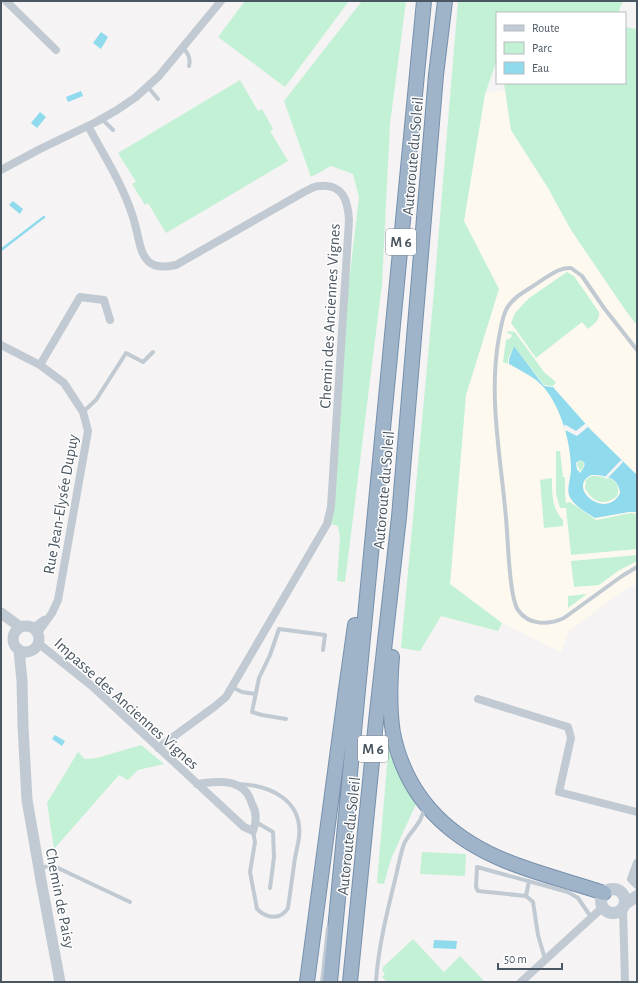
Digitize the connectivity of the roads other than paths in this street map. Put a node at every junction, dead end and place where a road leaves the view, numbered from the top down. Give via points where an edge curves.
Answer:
1 (6, 1) edge
2 (221, 1) edge
3 (424, 1) edge
4 (445, 1) edge
5 (183, 47) junction
6 (56, 50) dead end
7 (189, 66) dead end
8 (148, 87) junction
9 (158, 99) dead end
10 (101, 119) junction
11 (88, 126) junction
12 (113, 130) dead end
13 (1, 170) edge
14 (110, 320) dead end
15 (1, 345) edge
16 (637, 350) edge
17 (153, 352) dead end
18 (40, 365) junction
19 (83, 412) junction
20 (399, 517) junction
21 (371, 546) junction
22 (637, 567) edge
23 (1, 613) edge
24 (1, 617) edge
25 (268, 625) junction
26 (279, 629) junction
27 (17, 630) junction
28 (36, 635) junction
29 (354, 635) junction
30 (323, 650) dead end
31 (23, 651) junction
32 (352, 685) dead end
33 (232, 687) junction
34 (255, 694) junction
35 (478, 699) dead end
36 (286, 719) dead end
37 (158, 748) junction
38 (198, 784) junction
39 (236, 784) junction
40 (425, 804) junction
41 (637, 812) edge
42 (256, 822) junction
43 (253, 830) junction
44 (637, 863) edge
45 (39, 868) junction
46 (529, 881) junction
47 (637, 885) edge
48 (270, 888) dead end
49 (604, 893) junction
50 (637, 895) edge
51 (526, 896) junction
52 (130, 902) dead end
53 (624, 903) junction
54 (602, 908) junction
55 (591, 917) junction
56 (328, 925) dead end
57 (544, 960) junction
58 (60, 982) edge
59 (307, 982) edge
60 (322, 982) edge
61 (330, 982) edge
62 (350, 982) edge
63 (376, 982) edge
64 (521, 982) edge
65 (625, 982) edge

1 - 6 street
2 - 5 street
3 - 21 highway, Autoroute du Soleil / M 6
4 - 20 highway, Autoroute du Soleil / M 6 via 436,75
5 - 7 lane via 189,55
5 - 8 street
8 - 9 lane
8 - 10 street
10 - 11 street
10 - 12 lane
11 - 13 street
11 - 25 street, Chemin des Anciennes Vignes via 126,196 142,251 150,263 164,267 176,266 318,186 331,187 342,192 348,207 331,507 327,524
14 - 18 street via 104,300 80,297
15 - 18 street, Rue Jean-Elysée Dupuy
16 - 22 lane via 582,276 572,268 561,268 516,297 506,308 498,345 494,389 512,591 518,610 536,623 554,622 564,618
17 - 19 lane via 143,362 126,353 96,400
18 - 19 street, Rue Jean-Elysée Dupuy via 64,383
19 - 28 street, Rue Jean-Elysée Dupuy via 88,431 58,600
20 - 40 highway via 391,717 400,757 408,778
20 - 62 highway, Autoroute du Soleil / M 6
21 - 29 highway
21 - 61 highway, Autoroute du Soleil / M 6
23 - 27 street
24 - 27 street
25 - 26 lane
25 - 33 street, Chemin des Anciennes Vignes
26 - 30 lane via 325,635
26 - 34 lane
27 - 28 street via 28,626
27 - 31 street via 13,641 15,646
28 - 31 street via 34,649
28 - 37 street, Impasse des Anciennes Vignes
29 - 32 lane
29 - 59 highway
31 - 45 street, Chemin de Paisy via 25,773
33 - 34 lane
33 - 37 street, Chemin des Anciennes Vignes via 226,697 214,707
34 - 36 lane via 252,712
35 - 41 street via 568,727 571,738 559,792
37 - 38 street, Impasse des Anciennes Vignes
38 - 39 street, Impasse des Anciennes Vignes via 218,781
38 - 43 street, Impasse des Anciennes Vignes via 244,827
39 - 42 street via 247,793 255,810
39 - 43 lane via 250,784 274,790 285,798 296,815 299,837 288,908 279,916 266,915 257,910 250,872 255,842
40 - 49 highway via 457,834 487,852 528,870
40 - 63 lane via 422,817 407,839 401,857 377,966
42 - 43 street
42 - 48 lane via 273,832 274,857
44 - 47 street via 631,876 632,882
45 - 52 lane via 58,868
45 - 58 street, Chemin de Paisy
46 - 51 lane
46 - 51 lane via 477,867 478,891
46 - 55 lane via 568,892 578,898
49 - 53 main road via 614,889 621,892
49 - 54 main road via 601,900
50 - 53 main road
51 - 57 lane via 533,902
53 - 54 main road via 620,912 612,914
53 - 65 street
54 - 55 street
55 - 57 street
56 - 60 lane
57 - 64 street

